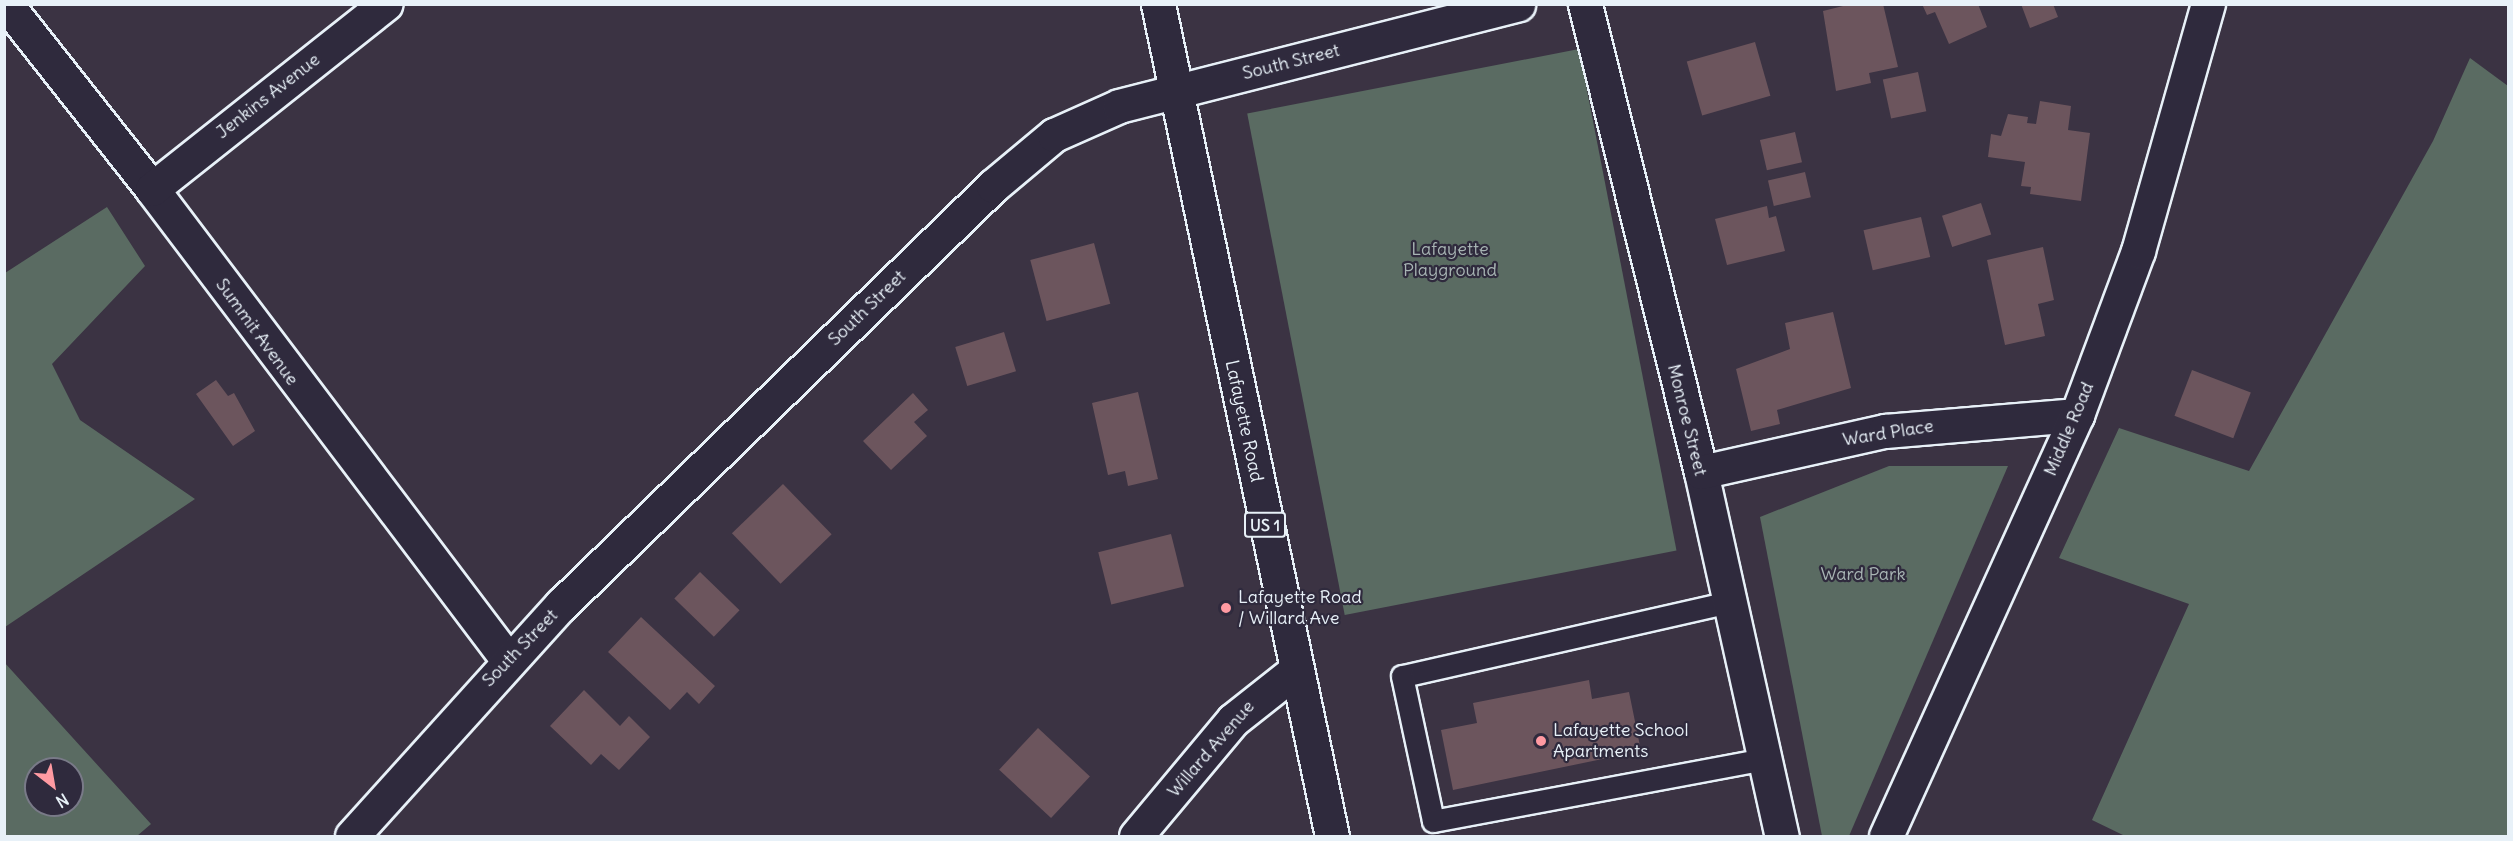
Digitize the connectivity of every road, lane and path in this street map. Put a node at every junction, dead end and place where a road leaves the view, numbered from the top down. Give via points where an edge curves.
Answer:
1 (6, 4) edge
2 (385, 4) edge
3 (1158, 4) edge
4 (1518, 4) edge
5 (1585, 4) edge
6 (2208, 4) edge
7 (1176, 92) junction
8 (153, 189) junction
9 (2077, 415) junction
10 (1701, 472) junction
11 (1729, 602) junction
12 (508, 660) junction
13 (1295, 671) junction
14 (1764, 759) junction
15 (351, 837) edge
16 (1136, 837) edge
17 (1332, 837) edge
18 (1782, 837) edge
19 (1886, 837) edge

1 - 8 street, Summit Avenue
2 - 8 street, Jenkins Avenue
3 - 7 street, Lafayette Road / US 1
4 - 7 street, South Street
5 - 10 street, Monroe Street
6 - 9 street, Middle Road via 2138,251
7 - 12 street, South Street via 1089,117 1025,158
7 - 13 street, Lafayette Road / US 1
8 - 12 street, Summit Avenue
9 - 10 street, Ward Place via 1885,431
9 - 19 street, Middle Road
10 - 11 street, Monroe Street
11 - 14 street, Monroe Street
11 - 14 lane via 1402,675 1433,821
12 - 15 street, South Street
13 - 16 street, Willard Avenue via 1233,720
13 - 17 street, Lafayette Road / US 1
14 - 18 street, Monroe Street

